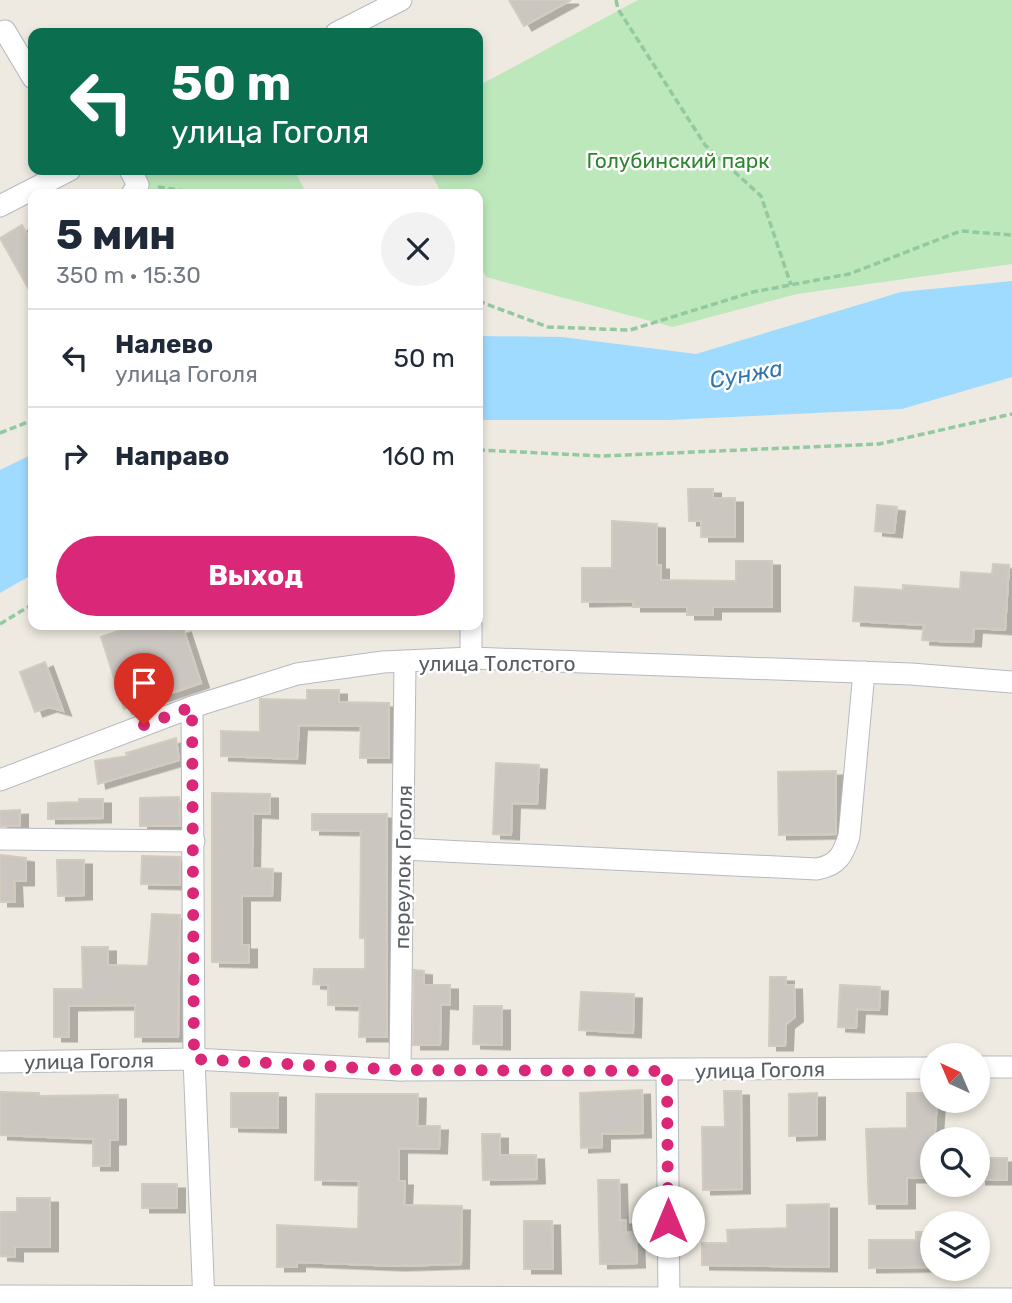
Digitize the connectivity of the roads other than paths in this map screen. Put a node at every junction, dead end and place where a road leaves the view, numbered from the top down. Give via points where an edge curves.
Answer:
1 (401, 0) edge
2 (346, 28) edge
3 (5, 31) dead end
4 (28, 70) edge
5 (60, 175) edge
6 (3, 200) edge
7 (471, 630) edge
8 (471, 658) junction
9 (405, 664) junction
10 (864, 672) junction
11 (1012, 682) edge
12 (192, 707) junction
13 (0, 780) edge
14 (0, 839) edge
15 (194, 841) junction
16 (403, 849) junction
17 (194, 1059) junction
18 (0, 1062) edge
19 (990, 1067) edge
20 (1012, 1067) edge
21 (920, 1068) edge
22 (400, 1070) junction
23 (667, 1071) junction
24 (0, 1296) edge
25 (1012, 1299) edge
26 (669, 1300) edge
27 (204, 1301) edge

1 - 2 street
3 - 4 street
5 - 6 street
7 - 8 street
8 - 9 street, улица Толстого
8 - 10 street, улица Толстого
9 - 12 street, улица Толстого via 298,674
9 - 16 street, переулок Гоголя
10 - 11 street, улица Толстого
10 - 16 street via 849,836 843,855 831,867
12 - 13 street, улица Толстого
12 - 15 street
14 - 15 street
15 - 17 street
16 - 22 street, переулок Гоголя
17 - 18 street, улица Гоголя
17 - 22 street, улица Гоголя
17 - 27 street
19 - 20 street
21 - 23 street, улица Гоголя
22 - 23 street, улица Гоголя
23 - 26 street
24 - 27 street
25 - 26 street
26 - 27 street

